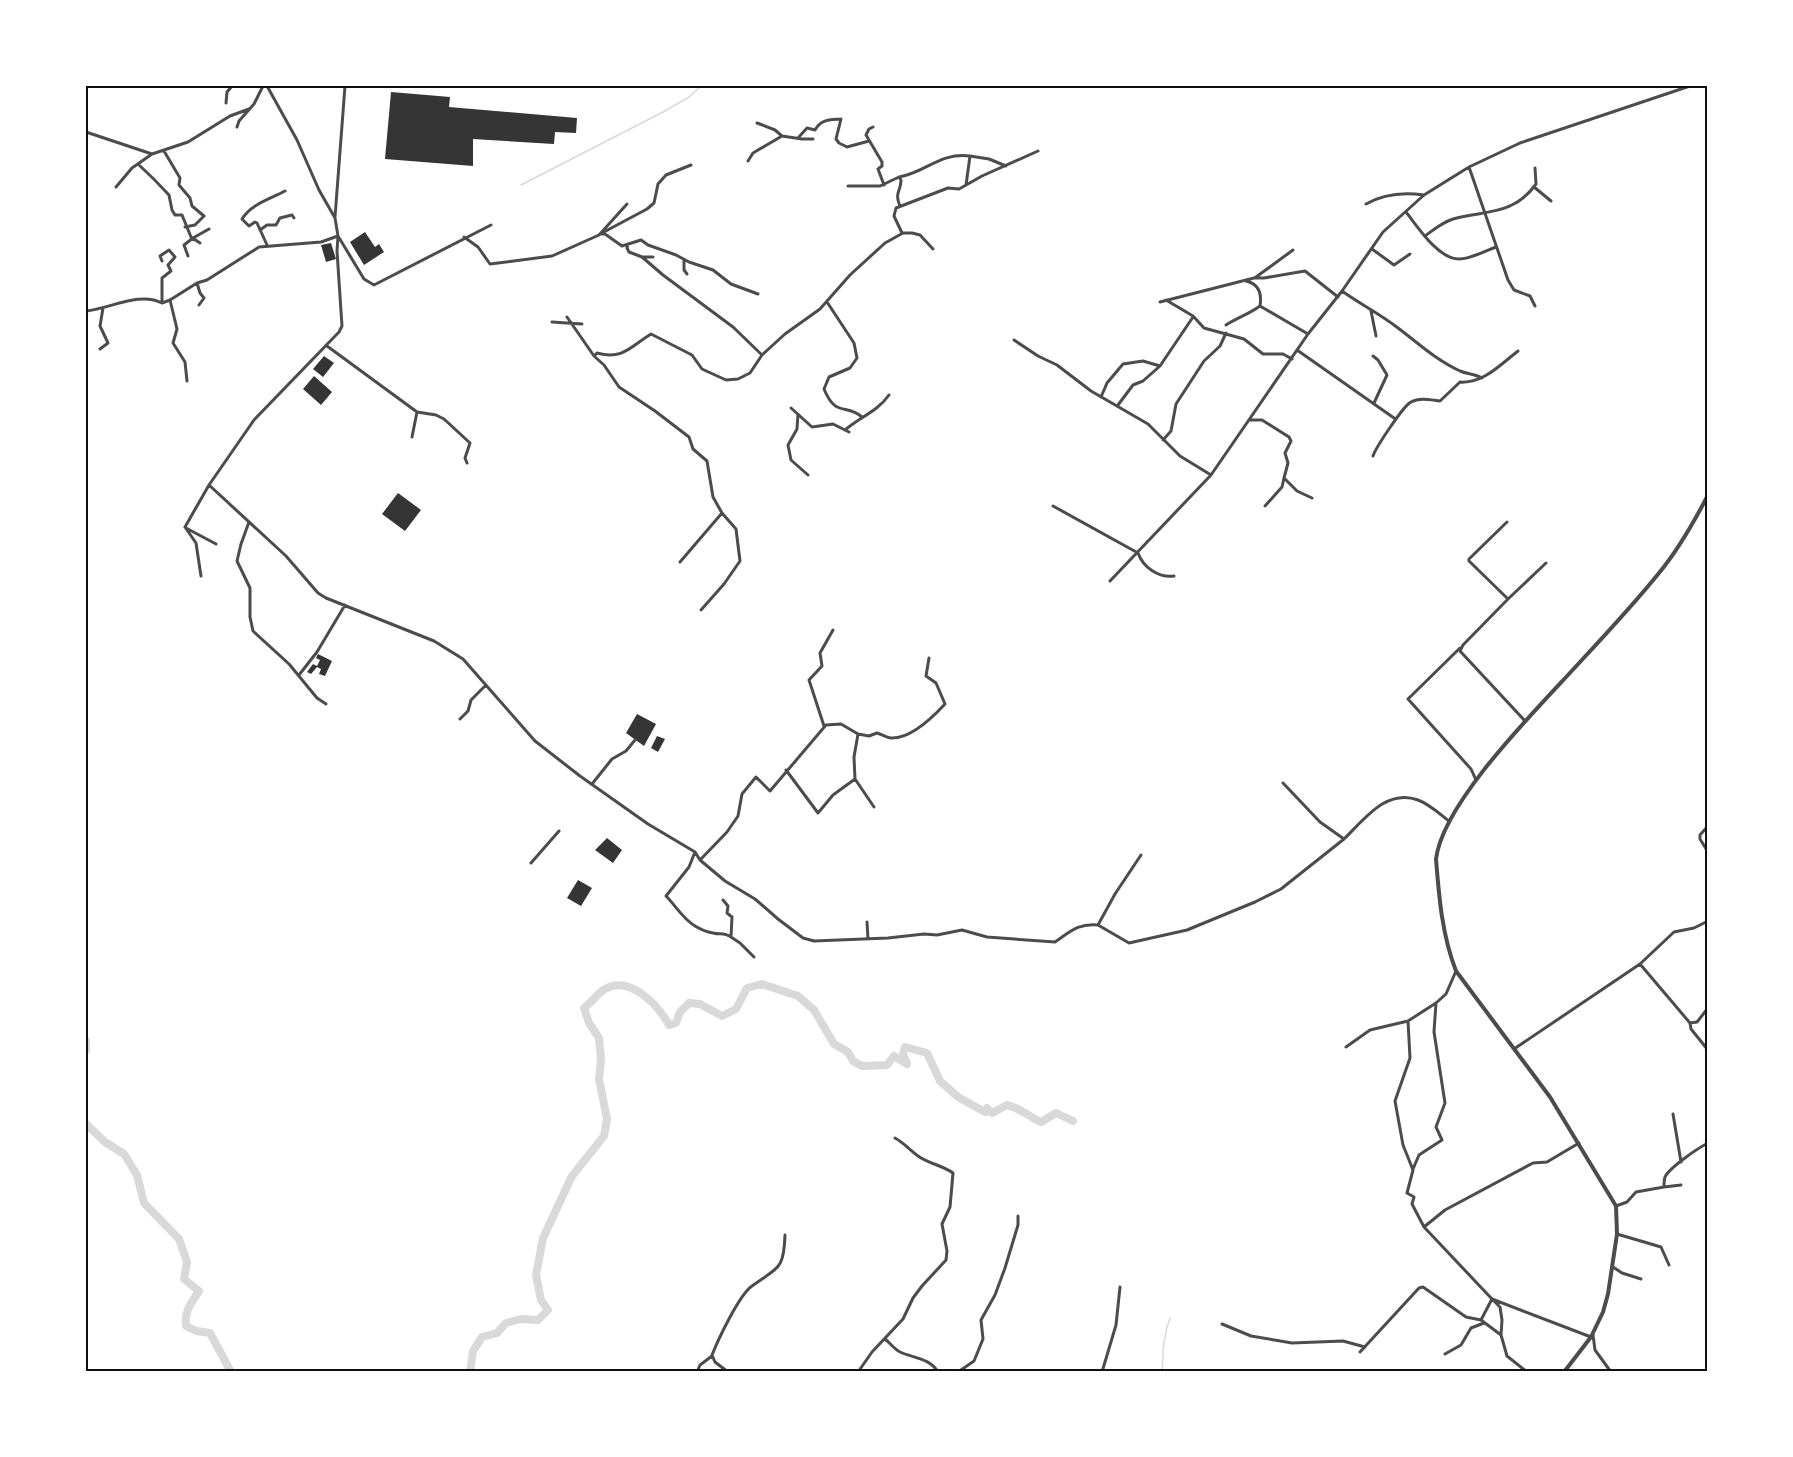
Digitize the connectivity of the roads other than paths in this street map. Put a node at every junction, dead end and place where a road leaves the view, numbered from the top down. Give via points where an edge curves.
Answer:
1 (232, 86) edge
2 (265, 86) edge
3 (345, 86) edge
4 (1690, 86) edge
5 (226, 103) dead end
6 (249, 109) junction
7 (757, 123) dead end
8 (237, 127) dead end
9 (873, 127) dead end
10 (86, 132) edge
11 (782, 136) junction
12 (798, 138) junction
13 (813, 139) dead end
14 (869, 141) junction
15 (164, 151) junction
16 (1038, 151) dead end
17 (152, 154) junction
18 (970, 156) junction
19 (748, 161) dead end
20 (138, 164) junction
21 (691, 165) dead end
22 (1006, 166) junction
23 (1469, 167) junction
24 (1535, 168) dead end
25 (899, 177) junction
26 (884, 184) junction
27 (966, 185) junction
28 (848, 186) dead end
29 (116, 187) dead end
30 (1534, 187) junction
31 (285, 191) dead end
32 (1424, 195) junction
33 (1551, 201) dead end
34 (627, 204) dead end
35 (1366, 204) dead end
36 (900, 206) junction
37 (1406, 212) junction
38 (1485, 214) junction
39 (294, 218) dead end
40 (335, 218) junction
41 (491, 225) dead end
42 (185, 227) junction
43 (209, 230) dead end
44 (260, 230) junction
45 (903, 233) junction
46 (599, 235) junction
47 (338, 236) junction
48 (1425, 236) junction
49 (465, 237) junction
50 (193, 238) junction
51 (200, 243) dead end
52 (628, 244) junction
53 (267, 245) junction
54 (1496, 247) junction
55 (933, 249) dead end
56 (1372, 249) junction
57 (1293, 250) dead end
58 (1410, 254) dead end
59 (188, 256) dead end
60 (642, 257) junction
61 (653, 257) dead end
62 (684, 260) junction
63 (162, 261) dead end
64 (687, 274) dead end
65 (1254, 278) junction
66 (1246, 281) junction
67 (197, 283) junction
68 (1342, 291) junction
69 (758, 294) dead end
70 (1338, 297) junction
71 (170, 300) junction
72 (1166, 300) junction
73 (827, 302) junction
74 (1160, 302) dead end
75 (162, 303) junction
76 (199, 305) dead end
77 (1260, 306) junction
78 (1535, 306) dead end
79 (103, 308) junction
80 (86, 311) edge
81 (1371, 311) junction
82 (1193, 316) junction
83 (567, 317) dead end
84 (552, 322) dead end
85 (571, 323) junction
86 (582, 324) dead end
87 (1226, 325) dead end
88 (1226, 333) junction
89 (1308, 334) junction
90 (1376, 336) dead end
91 (1014, 340) dead end
92 (327, 346) junction
93 (100, 349) dead end
94 (1298, 350) junction
95 (1518, 351) dead end
96 (762, 355) junction
97 (594, 356) junction
98 (1373, 356) dead end
99 (1292, 359) junction
100 (1160, 366) junction
101 (1482, 378) junction
102 (187, 381) dead end
103 (889, 395) dead end
104 (1101, 397) junction
105 (1374, 404) junction
106 (1118, 405) junction
107 (791, 408) dead end
108 (417, 412) junction
109 (798, 414) junction
110 (862, 417) junction
111 (1395, 418) junction
112 (1250, 420) junction
113 (412, 437) dead end
114 (1163, 440) junction
115 (1373, 456) dead end
116 (467, 463) dead end
117 (808, 475) dead end
118 (1211, 475) junction
119 (1284, 478) junction
120 (209, 485) junction
121 (1707, 495) edge
122 (1312, 498) dead end
123 (1053, 506) dead end
124 (1265, 506) dead end
125 (722, 513) junction
126 (249, 522) junction
127 (1507, 522) dead end
128 (185, 527) junction
129 (216, 544) dead end
130 (1138, 553) junction
131 (680, 562) dead end
132 (1546, 563) dead end
133 (201, 576) dead end
134 (1174, 576) dead end
135 (1110, 581) dead end
136 (1508, 599) junction
137 (345, 605) junction
138 (701, 610) dead end
139 (833, 630) dead end
140 (1461, 648) junction
141 (929, 658) dead end
142 (299, 675) junction
143 (486, 685) junction
144 (326, 704) dead end
145 (460, 719) dead end
146 (1526, 720) junction
147 (824, 726) junction
148 (858, 734) junction
149 (635, 740) dead end
150 (786, 770) junction
151 (855, 779) junction
152 (1476, 780) junction
153 (1283, 783) dead end
154 (592, 784) junction
155 (874, 807) dead end
156 (1449, 821) junction
157 (1707, 826) edge
158 (559, 831) dead end
159 (1344, 839) junction
160 (695, 852) junction
161 (1707, 852) edge
162 (1141, 855) dead end
163 (700, 860) junction
164 (531, 863) dead end
165 (723, 900) dead end
166 (1707, 921) edge
167 (867, 922) dead end
168 (1098, 925) junction
169 (731, 937) junction
170 (868, 939) junction
171 (754, 957) dead end
172 (1640, 964) junction
173 (1456, 971) junction
174 (1436, 1003) junction
175 (1707, 1008) edge
176 (1408, 1021) junction
177 (1690, 1023) junction
178 (1346, 1047) dead end
179 (1514, 1049) junction
180 (1707, 1050) edge
181 (1673, 1114) dead end
182 (895, 1138) dead end
183 (1579, 1143) junction
184 (1707, 1143) edge
185 (1681, 1162) junction
186 (1413, 1170) junction
187 (1681, 1185) dead end
188 (1664, 1187) junction
189 (1616, 1206) junction
190 (1018, 1216) dead end
191 (1424, 1227) junction
192 (1617, 1234) junction
193 (785, 1235) dead end
194 (1669, 1265) dead end
195 (1611, 1266) junction
196 (1641, 1279) dead end
197 (1120, 1287) dead end
198 (1492, 1299) junction
199 (1483, 1321) junction
200 (1222, 1324) dead end
201 (1501, 1335) junction
202 (1592, 1335) junction
203 (885, 1338) junction
204 (1365, 1347) junction
205 (1360, 1352) dead end
206 (1445, 1354) dead end
207 (712, 1355) junction
208 (697, 1371) edge
209 (728, 1371) edge
210 (858, 1371) edge
211 (938, 1371) edge
212 (958, 1371) edge
213 (1102, 1371) edge
214 (1527, 1371) edge
215 (1564, 1371) edge
216 (1611, 1371) edge

1 - 5 street via 226,92
2 - 6 street
2 - 40 street
3 - 40 street
4 - 23 street via 1520,143
6 - 8 street
6 - 15 street
7 - 11 street
9 - 14 street via 867,133
10 - 17 street
11 - 12 street
11 - 19 street via 753,153
12 - 13 street
12 - 14 street via 807,128 815,130 823,121 841,119 836,139 839,143 847,147
14 - 26 street via 882,162 878,169
15 - 17 street
15 - 42 street via 180,178 179,185 192,206 204,216 195,225
16 - 22 street
17 - 20 street
18 - 22 street
18 - 25 street via 958,154 938,159
18 - 27 street
20 - 29 street
20 - 42 street via 170,195 172,210 175,215 182,215
21 - 46 street via 666,175 658,184 654,203 647,209
22 - 27 street
23 - 32 street
23 - 38 street
24 - 30 street
25 - 26 street
25 - 36 street
26 - 28 street
27 - 36 street
30 - 33 street
30 - 38 street via 1516,204
31 - 44 street via 252,207 243,216 249,226 255,222
32 - 35 street via 1380,196
32 - 37 street
34 - 46 street
36 - 45 street via 894,216
37 - 48 street
37 - 56 street via 1383,232
38 - 48 street via 1450,219
38 - 54 street
39 - 44 street via 283,216 276,225
40 - 47 street
41 - 49 street
42 - 50 street
43 - 50 street
44 - 53 street
45 - 55 street via 920,235
45 - 73 street via 877,250
46 - 49 street via 552,256 490,264
46 - 52 street via 605,234 622,246
47 - 49 street via 364,279 374,285
47 - 53 street via 321,242
47 - 92 street via 342,326
48 - 54 street via 1454,258
50 - 51 street
50 - 59 street via 184,245
52 - 60 street via 629,252
52 - 62 street via 641,240
53 - 67 street
54 - 78 street via 1514,290 1527,293
56 - 58 street via 1394,265
56 - 68 street
57 - 65 street
60 - 61 street
60 - 96 street via 733,327
62 - 64 street
62 - 69 street via 713,270 732,284
63 - 75 street via 160,256 169,250 175,257 168,265 171,271 162,278
65 - 66 street
65 - 70 street via 1305,271
66 - 72 street
66 - 77 street via 1258,288
67 - 71 street
67 - 76 street via 204,297
68 - 70 street
68 - 81 street
70 - 89 street
71 - 75 street
71 - 102 street via 177,329 173,343 185,362
72 - 74 street
72 - 82 street
73 - 96 street
73 - 110 street via 854,344 856,358 850,368 829,377 824,389 837,408
75 - 79 street via 154,298
77 - 87 street
77 - 89 street
79 - 80 street
79 - 93 street via 100,326 108,343
81 - 90 street
81 - 101 street via 1449,365
82 - 88 street via 1204,328
82 - 100 street
83 - 85 street
84 - 85 street
85 - 86 street
85 - 97 street
88 - 99 street via 1244,339 1263,354 1283,354
88 - 114 street via 1176,404 1171,431
89 - 94 street
91 - 104 street
92 - 108 street
92 - 120 street via 254,420
94 - 99 street
94 - 105 street
95 - 101 street
96 - 97 street via 750,373 726,380 702,369 692,355 651,334 618,356
97 - 125 street via 619,387 688,437 693,449 707,461 712,497
98 - 105 street via 1387,375
99 - 112 street
100 - 104 street via 1143,361 1124,364 1107,383
100 - 106 street via 1133,385
101 - 111 street via 1460,382 1440,401 1410,402
103 - 110 street via 882,405
104 - 106 street
105 - 111 street
106 - 114 street via 1148,424
107 - 109 street
108 - 113 street
108 - 116 street via 444,419 470,443
109 - 110 street via 812,427 833,424 847,431
109 - 117 street via 797,429 788,445 791,460
111 - 115 street
112 - 118 street
112 - 119 street via 1262,420 1289,437
114 - 118 street
118 - 130 street
119 - 122 street
119 - 124 street via 1282,487
120 - 126 street
120 - 128 street
121 - 146 street via 1661,571
123 - 130 street
125 - 131 street
125 - 138 street via 736,529 740,561
126 - 137 street via 318,592
126 - 142 street via 237,561 250,588 253,631
127 - 136 street via 1469,561
128 - 129 street
128 - 133 street via 196,543
130 - 134 street via 1153,572
130 - 135 street
132 - 136 street
136 - 140 street
137 - 142 street
137 - 143 street via 434,641 463,659
139 - 147 street via 820,653 822,666 809,680
140 - 146 street
140 - 152 street via 1408,699 1471,769
141 - 148 street via 926,675 936,682 945,704 929,722 891,738 877,733
142 - 144 street via 314,696
143 - 145 street
143 - 154 street via 535,741
146 - 152 street
147 - 148 street via 842,724
147 - 150 street
148 - 151 street
149 - 154 street via 612,759
150 - 151 street via 818,813 833,795
150 - 163 street via 770,791 756,777 741,794 738,816
151 - 155 street
152 - 156 street
153 - 159 street via 1320,822
154 - 160 street
156 - 159 street via 1418,799 1393,798 1377,807
156 - 173 street via 1436,859 1443,925
157 - 161 street via 1700,838
158 - 164 street
159 - 168 street via 1281,889 1187,930 1129,944
160 - 163 street
160 - 169 street via 689,867 666,896 695,927
162 - 168 street
163 - 170 street via 803,938
165 - 169 street via 732,917
166 - 172 street via 1674,932
167 - 170 street
168 - 170 street via 1078,926 1055,942 987,937 963,930
169 - 171 street
172 - 177 street
172 - 179 street
173 - 174 street via 1446,994
173 - 179 street
174 - 176 street
174 - 186 street via 1434,1032 1445,1104 1436,1127 1442,1140 1419,1155
175 - 177 street via 1697,1022
176 - 178 street via 1370,1030
176 - 186 street via 1410,1058 1395,1101 1402,1145
177 - 180 street
179 - 183 street
181 - 185 street
182 - 203 street via 918,1156 953,1173 950,1207 942,1224 946,1260
183 - 189 street
183 - 191 street via 1445,1210
184 - 185 street
185 - 188 street via 1665,1177
186 - 191 street via 1407,1193 1414,1197 1412,1204
187 - 188 street
188 - 189 street via 1636,1192
189 - 192 street
190 - 212 street via 1005,1268 981,1320 983,1339 974,1361
191 - 198 street
192 - 194 street via 1661,1247
192 - 195 street
193 - 207 street via 779,1267 752,1286
195 - 196 street
195 - 202 street via 1607,1298
197 - 213 street via 1116,1325
198 - 199 street
198 - 201 street via 1500,1307
198 - 202 street
199 - 201 street
199 - 204 street via 1466,1317 1423,1287
199 - 206 street via 1471,1328 1461,1345
200 - 204 street via 1251,1336 1292,1343 1343,1341
201 - 214 street via 1506,1356
202 - 215 street
202 - 216 street via 1595,1350
203 - 210 street
203 - 211 street via 897,1351 934,1365
204 - 205 street
207 - 208 street
207 - 209 street

